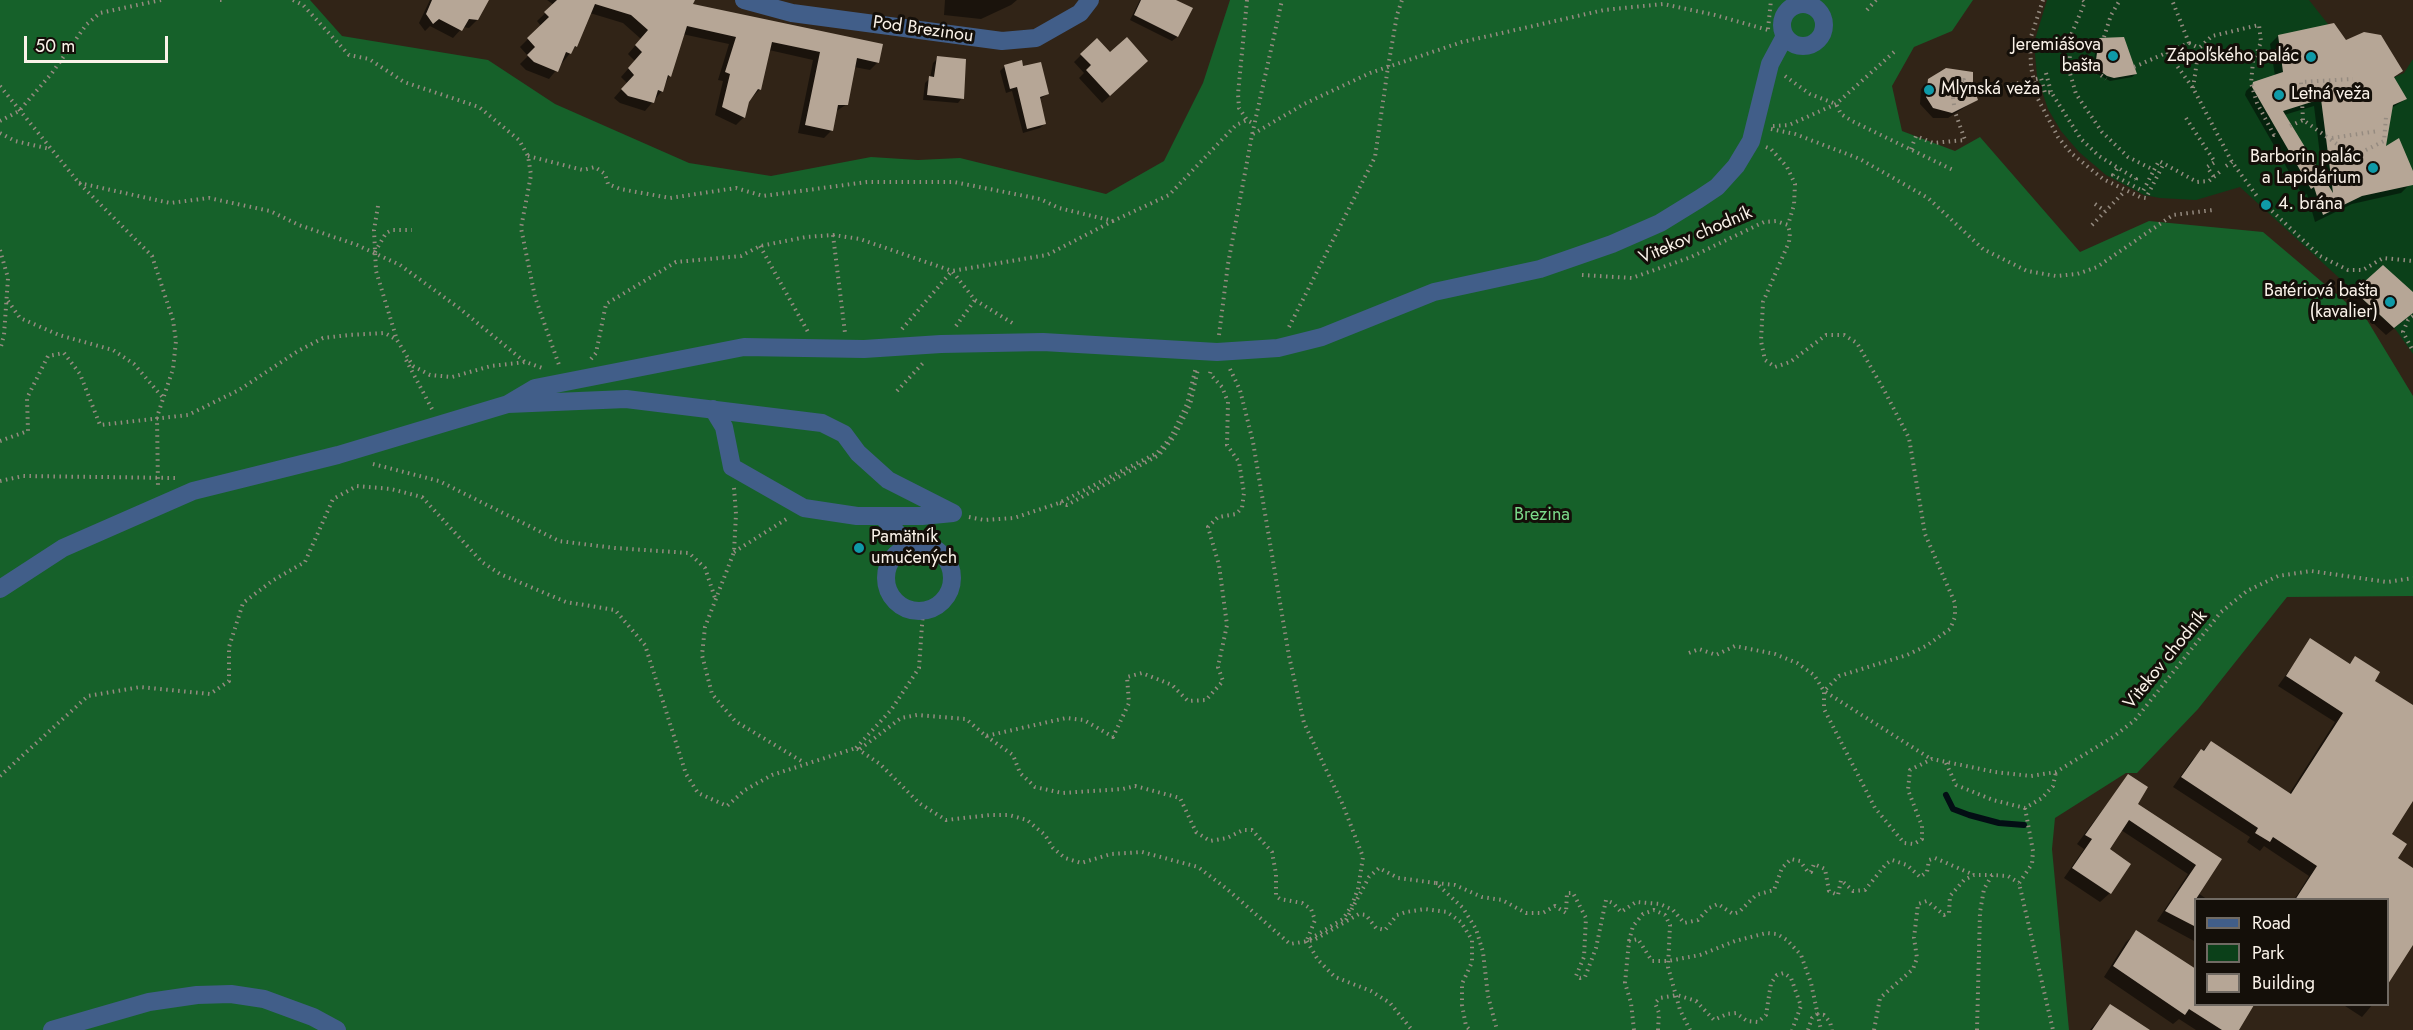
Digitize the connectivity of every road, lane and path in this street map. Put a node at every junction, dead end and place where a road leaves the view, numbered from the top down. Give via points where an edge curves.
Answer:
1 (161, 0) edge
2 (220, 0) edge
3 (225, 0) edge
4 (293, 0) edge
5 (744, 0) edge
6 (1090, 0) edge
7 (1247, 0) edge
8 (1282, 0) edge
9 (1402, 0) edge
10 (1771, 0) edge
11 (1876, 0) edge
12 (2043, 0) edge
13 (2083, 0) edge
14 (2120, 0) edge
15 (2172, 0) edge
16 (1867, 10) dead end
17 (1777, 33) junction
18 (2104, 37) dead end
19 (2189, 43) junction
20 (2199, 48) junction
21 (2280, 51) dead end
22 (1894, 52) dead end
23 (2167, 52) junction
24 (2257, 54) junction
25 (1770, 64) junction
26 (1388, 67) junction
27 (2134, 67) dead end
28 (2069, 70) junction
29 (2046, 73) dead end
30 (2106, 79) dead end
31 (2353, 79) dead end
32 (2036, 80) dead end
33 (2028, 81) dead end
34 (0, 86) edge
35 (2193, 88) junction
36 (2051, 92) junction
37 (1836, 104) junction
38 (1954, 105) dead end
39 (19, 111) junction
40 (1955, 112) dead end
41 (2386, 117) dead end
42 (2186, 118) dead end
43 (1246, 120) junction
44 (2303, 120) junction
45 (0, 122) edge
46 (1254, 124) junction
47 (2290, 126) dead end
48 (2378, 131) dead end
49 (0, 133) edge
50 (2278, 133) dead end
51 (1754, 134) junction
52 (1252, 135) junction
53 (2331, 139) junction
54 (51, 149) junction
55 (1911, 149) junction
56 (2348, 152) junction
57 (2341, 154) dead end
58 (528, 156) junction
59 (2232, 162) junction
60 (2164, 163) junction
61 (2226, 166) dead end
62 (2117, 169) junction
63 (1953, 170) dead end
64 (2154, 170) junction
65 (2222, 170) dead end
66 (2214, 177) junction
67 (79, 183) junction
68 (2134, 183) dead end
69 (2123, 193) dead end
70 (2259, 199) dead end
71 (2095, 204) dead end
72 (378, 206) dead end
73 (2213, 207) dead end
74 (2105, 211) junction
75 (2272, 211) dead end
76 (1113, 221) junction
77 (1788, 225) junction
78 (2092, 225) dead end
79 (412, 230) dead end
80 (833, 235) junction
81 (760, 246) junction
82 (0, 250) edge
83 (375, 253) junction
84 (2413, 261) edge
85 (952, 271) junction
86 (1572, 273) dead end
87 (975, 300) junction
88 (8, 301) junction
89 (2413, 316) edge
90 (2397, 326) dead end
91 (2403, 332) junction
92 (397, 340) junction
93 (1022, 342) junction
94 (941, 344) junction
95 (839, 348) junction
96 (886, 348) junction
97 (1278, 348) junction
98 (0, 350) edge
99 (2413, 351) edge
100 (1203, 357) junction
101 (571, 381) junction
102 (897, 391) dead end
103 (164, 400) junction
104 (508, 404) junction
105 (713, 409) junction
106 (157, 417) junction
107 (439, 424) junction
108 (0, 441) edge
109 (371, 464) dead end
110 (732, 467) junction
111 (0, 481) edge
112 (1059, 503) junction
113 (804, 508) junction
114 (953, 513) junction
115 (882, 516) junction
116 (909, 546) junction
117 (734, 552) junction
118 (2413, 578) edge
119 (0, 589) edge
120 (715, 598) junction
121 (923, 610) junction
122 (1689, 653) dead end
123 (1824, 692) junction
124 (986, 736) junction
125 (858, 748) junction
126 (1932, 759) junction
127 (805, 762) junction
128 (1946, 762) junction
129 (2056, 772) junction
130 (0, 776) edge
131 (2025, 808) junction
132 (1974, 875) junction
133 (1992, 875) junction
134 (1437, 883) junction
135 (2019, 883) junction
136 (1344, 923) junction
137 (1307, 941) junction
138 (1629, 941) junction
139 (1668, 961) junction
140 (1677, 995) junction
141 (1817, 1014) junction
142 (52, 1030) edge
143 (337, 1030) edge
144 (1412, 1030) edge
145 (1470, 1030) edge
146 (1497, 1030) edge
147 (1634, 1030) edge
148 (1658, 1030) edge
149 (1690, 1030) edge
150 (1792, 1030) edge
151 (1808, 1030) edge
152 (1821, 1030) edge
153 (1832, 1030) edge
154 (1874, 1030) edge
155 (1977, 1030) edge
156 (2053, 1030) edge

1 - 39 path via 100,14 86,25
2 - 3 path
4 - 58 path via 303,5 349,55 369,59 404,82 479,107 519,140
5 - 6 street, Pod Brezinou via 792,13 1002,40 1036,38 1080,13
7 - 43 path via 1238,94 1239,108
8 - 46 path
9 - 26 path
10 - 17 path
11 - 16 path
12 - 60 path via 2030,40 2031,67 2038,99 2058,137 2103,179 2140,197 2146,198
13 - 28 path via 2071,35
14 - 18 path
15 - 19 path
17 - 25 street
17 - 26 path via 1663,4 1634,6 1462,42
19 - 20 path
19 - 23 path
20 - 24 path via 2212,36 2259,25 2261,42
20 - 35 path
21 - 24 path
22 - 37 path
23 - 27 path
23 - 35 path
24 - 50 path via 2251,83 2274,135
25 - 37 path via 1810,94
25 - 51 street
26 - 52 path via 1304,105
26 - 97 path via 1375,157
28 - 30 path via 2082,65
28 - 64 path via 2076,94 2113,145
29 - 36 path
31 - 44 path via 2301,82
32 - 36 path via 2041,78 2045,93
33 - 38 path via 1968,94 1964,81 1951,81
34 - 39 path
35 - 59 path
36 - 62 path via 2081,139
37 - 51 path via 1789,125
37 - 55 path via 1841,114 1852,121
39 - 45 path
39 - 54 path
40 - 55 path via 1965,140 1933,143 1916,136
41 - 56 path via 2384,141 2354,156
42 - 66 path via 2215,162 2207,167
43 - 46 path
43 - 76 path via 1236,124 1169,195
44 - 47 path
44 - 53 path
46 - 52 path
48 - 53 path
49 - 54 path via 15,141
51 - 73 path via 1795,134 1860,159 1928,198 1983,249 2027,270 2056,276 2097,267 2173,215
51 - 77 path via 1787,167 1795,184
51 - 97 street via 1736,166 1717,187 1660,224 1564,261 1434,292 1322,337
52 - 100 path via 1228,264
53 - 56 path
54 - 67 path
55 - 63 path
56 - 57 path
58 - 76 path via 583,170 595,167 605,174 608,184 620,189 670,198 736,188 763,196 867,182 954,182 1040,199 1059,208
58 - 101 path via 531,176 521,228 535,297
59 - 61 path
59 - 70 path
60 - 64 path via 2159,161
60 - 66 path via 2197,182
62 - 64 path via 2114,175 2143,191
62 - 68 path via 2136,179
65 - 66 path
67 - 83 path via 170,203 209,198 270,211
67 - 103 path via 152,256 176,341
69 - 74 path
71 - 74 path
72 - 83 path
74 - 78 path
75 - 84 path via 2320,256 2341,268 2363,270 2383,258
76 - 85 path via 1047,255
77 - 86 path, Vitekov chodník via 1764,222 1691,257 1632,278
77 - 123 path via 1789,242 1763,302 1761,341 1765,360 1775,367 1790,362 1826,335 1844,335 1857,343 1909,438 1925,534 1955,603 1950,628 1926,646 1839,676
79 - 83 path via 392,230
80 - 81 path
80 - 85 path via 860,239
80 - 95 path
81 - 95 path via 807,331
81 - 101 path via 741,256 676,262 606,304 596,353
82 - 88 path via 8,278
83 - 92 path via 380,289
83 - 92 path via 409,272 526,362 491,366 452,377 430,375 408,360
85 - 87 path
85 - 96 path
87 - 93 path via 1015,324
87 - 94 path
88 - 98 path
88 - 103 path via 20,318 59,335 113,350 134,364
89 - 91 path
90 - 91 path
91 - 99 path
92 - 106 path via 385,333 323,338 239,390 188,415
92 - 107 path
93 - 94 street
93 - 100 street
94 - 96 street
94 - 102 path
95 - 96 street
95 - 101 street via 744,347
97 - 100 street
100 - 112 path via 1187,404 1171,437 1157,453
100 - 112 path via 1190,405 1174,437 1159,455 1067,505
100 - 124 path via 1228,402 1227,445 1239,462 1244,493 1242,508 1236,514 1218,517 1208,527 1219,566 1227,625 1218,667 1223,681 1206,700 1188,701 1172,685 1142,673 1127,677 1129,703 1113,737 1084,720 1066,718
100 - 137 path via 1225,357 1240,390 1254,442 1289,656 1305,723 1363,857 1358,889 1343,919
101 - 104 street via 535,388
103 - 106 path
104 - 105 street via 626,399
104 - 107 street
105 - 110 street via 724,427
105 - 114 street via 822,423 844,434 858,453 888,480
106 - 108 path via 100,425 80,374 64,353 48,356 27,398 28,430
106 - 111 path via 158,477 23,476
107 - 119 street via 338,455 193,491 63,548
109 - 120 path via 439,481 559,541 689,553 705,568
110 - 113 street
110 - 117 path
112 - 114 path via 999,521
113 - 115 street via 831,514
113 - 117 path
114 - 115 street
115 - 116 street
116 - 121 street via 889,565 887,585 904,607
116 - 121 street via 934,548 951,569 946,596
117 - 120 path
118 - 129 path, Vitekov chodník via 2387,582 2312,571 2278,576 2247,591 2222,612 2135,720
120 - 127 path via 705,627 702,655 712,694 735,721
121 - 125 path via 919,668 891,710
122 - 123 path via 1699,649 1716,655 1735,646 1775,654 1814,675
123 - 126 path, Vitekov chodník
123 - 126 path via 1824,709 1875,808 1904,843 1914,844 1922,839 1922,826 1908,790 1910,770
124 - 125 path via 966,719 918,715 901,718
124 - 137 path via 1013,755 1020,772 1035,787 1062,794 1135,786 1180,798 1196,832 1210,841 1252,830 1272,852 1276,896 1311,909 1316,920
125 - 127 path
125 - 137 path via 919,803 946,820 1010,815 1027,820 1065,858 1081,862 1111,854 1142,852 1198,867 1290,944
126 - 128 path, Vitekov chodník
127 - 130 path via 772,774 727,806 698,793 686,774 645,645 615,610 566,602 500,574 482,562 422,497 357,486 333,499 304,562 243,603 229,647 229,681 210,694 140,687 88,696
128 - 129 path, Vitekov chodník via 2031,776
128 - 131 path via 1956,785
129 - 131 path via 2053,786
131 - 135 path via 2032,864
132 - 133 path
132 - 134 path via 1935,858 1929,860 1920,877 1907,864 1892,860 1864,890 1853,891 1841,880 1838,895 1829,891 1825,869 1814,864 1808,872 1800,861 1791,859 1782,868 1774,890 1756,895 1732,914 1718,904 1698,920 1684,923 1673,910 1660,904 1636,902 1621,912 1606,900 1596,948 1585,977 1580,978 1576,976 1584,957 1586,918 1572,893 1567,893 1566,913 1555,906 1543,914 1526,913 1502,900
132 - 154 path via 1964,879 1950,896 1949,913 1944,915 1927,901 1918,904 1914,938 1917,958 1913,969 1880,998
133 - 135 path via 2008,876
133 - 155 path via 1984,889 1980,912
134 - 136 path via 1398,878 1379,868 1369,877
134 - 146 path via 1476,929 1484,952 1488,996
135 - 156 path
136 - 137 path
136 - 145 path via 1359,914 1366,915 1376,928 1385,930 1397,915 1406,912 1425,909 1455,915 1472,940 1472,962 1462,984 1462,1005
137 - 144 path via 1335,977 1390,1003
138 - 139 path via 1638,939 1652,961
138 - 139 path via 1633,926 1643,914 1654,910 1665,915 1670,925
138 - 147 path via 1625,983
139 - 140 path
139 - 141 path via 1700,955 1766,933 1777,934 1801,955
140 - 148 path via 1655,1003
140 - 149 path
140 - 150 path via 1696,1001 1714,1020 1736,1013 1758,1022 1766,1016 1772,983 1777,975 1784,974 1791,978 1801,1006
141 - 151 path
141 - 152 path
141 - 153 path via 1824,1015
142 - 143 street via 149,1002 231,994 264,999

